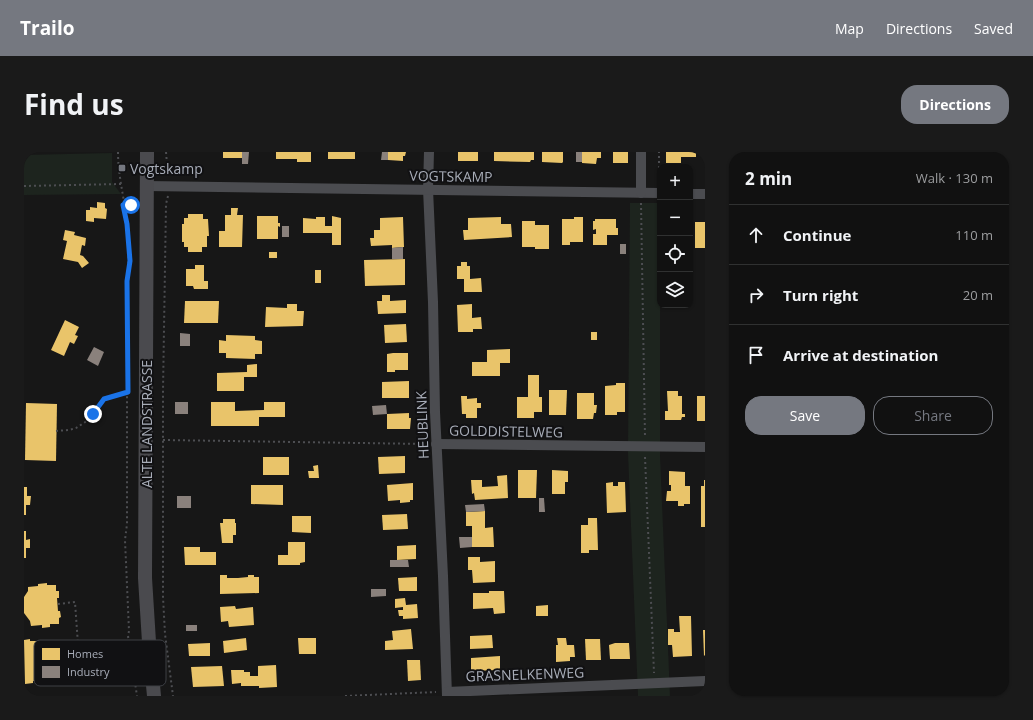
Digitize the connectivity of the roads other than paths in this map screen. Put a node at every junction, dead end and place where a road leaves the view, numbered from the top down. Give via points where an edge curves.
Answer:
1 (147, 152) edge
2 (429, 152) edge
3 (641, 152) edge
4 (146, 186) junction
5 (428, 189) junction
6 (641, 193) junction
7 (657, 193) edge
8 (693, 194) edge
9 (705, 194) edge
10 (436, 444) junction
11 (705, 447) edge
12 (149, 640) edge
13 (705, 681) edge
14 (153, 686) edge
15 (447, 694) edge
16 (154, 696) edge

1 - 4 main road, ALTE LANDSTRASSE
2 - 5 street, HEUBLINK
3 - 6 street
4 - 5 street, VOGTSKAMP
4 - 12 main road, ALTE LANDSTRASSE via 145,578
5 - 6 street, VOGTSKAMP
5 - 10 street, HEUBLINK
6 - 7 street, VOGTSKAMP
8 - 9 street
10 - 11 street, GOLDDISTELWEG
10 - 15 street, HEUBLINK
13 - 15 street, GRASNELKENWEG
14 - 16 main road, ALTE LANDSTRASSE

